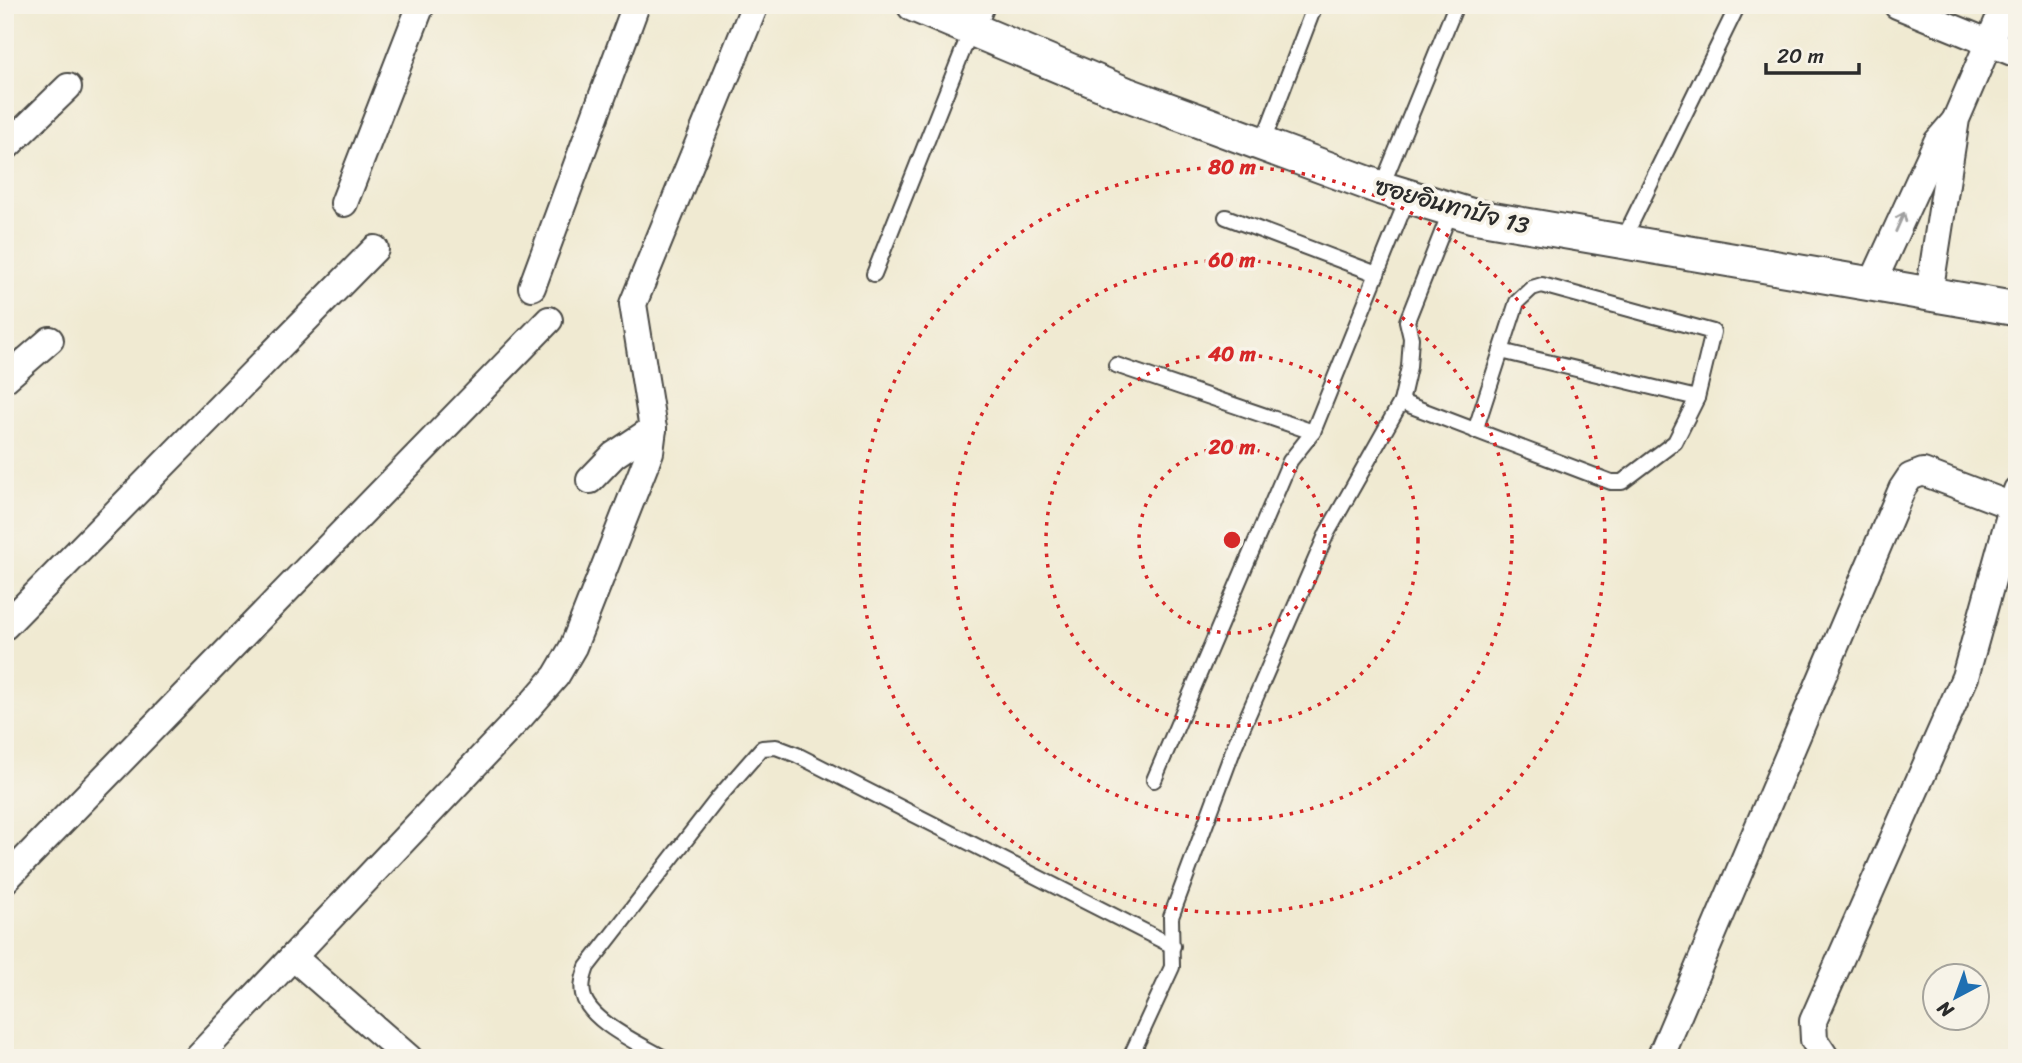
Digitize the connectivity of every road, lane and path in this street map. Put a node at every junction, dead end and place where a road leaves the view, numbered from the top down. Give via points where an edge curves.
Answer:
1 (421, 5) edge
2 (636, 5) edge
3 (755, 5) edge
4 (914, 5) edge
5 (1315, 5) edge
6 (1456, 5) edge
7 (1738, 5) edge
8 (1897, 5) edge
9 (2005, 5) edge
10 (976, 18) edge
11 (1988, 43) junction
12 (2017, 54) edge
13 (68, 87) dead end
14 (1956, 120) junction
15 (1262, 144) junction
16 (5, 148) edge
17 (1394, 192) junction
18 (344, 203) dead end
19 (1451, 210) junction
20 (1226, 218) dead end
21 (1621, 244) junction
22 (375, 249) dead end
23 (874, 274) dead end
24 (1377, 274) junction
25 (1872, 284) junction
26 (532, 287) dead end
27 (1929, 294) junction
28 (2017, 309) edge
29 (549, 320) dead end
30 (50, 340) dead end
31 (1501, 351) junction
32 (1116, 365) dead end
33 (5, 379) edge
34 (1697, 398) junction
35 (1401, 402) junction
36 (653, 429) junction
37 (1475, 431) junction
38 (1314, 432) junction
39 (590, 480) dead end
40 (2015, 498) edge
41 (5, 626) edge
42 (1154, 780) dead end
43 (5, 880) edge
44 (1173, 946) junction
45 (293, 957) junction
46 (197, 1058) edge
47 (409, 1058) edge
48 (664, 1058) edge
49 (1130, 1058) edge
50 (1660, 1058) edge
51 (1826, 1058) edge

1 - 18 street
2 - 26 street
3 - 36 street via 633,304
4 - 10 street, ซอยอินทาปัจ 13
5 - 15 lane
6 - 17 lane
7 - 21 lane
8 - 11 street
9 - 11 street
10 - 15 street, ซอยอินทาปัจ 13
10 - 23 lane
11 - 12 street
11 - 14 street
13 - 16 street
25 -> 14 street via 1937,142
14 - 27 street
15 - 17 street, ซอยอินทาปัจ 13
17 - 19 street, ซอยอินทาปัจ 13
17 - 24 lane
19 - 21 street, ซอยอินทาปัจ 13
19 - 35 lane via 1407,321 1410,348
20 - 24 lane
21 - 25 street, ซอยอินทาปัจ 13
22 - 41 street
24 - 38 lane
25 - 27 street, ซอยอินทาปัจ 13
27 - 28 street, ซอยอินทาปัจ 13
29 - 43 street
30 - 33 street
31 - 34 lane
31 - 34 lane via 1517,302 1542,285 1710,329 1714,335
31 - 37 lane
32 - 38 lane
34 - 37 lane via 1675,442 1622,482 1611,482
35 - 37 lane
35 - 44 lane via 1327,533 1235,745 1171,916
36 - 39 street via 614,455
36 - 45 street via 646,469 573,648 555,676
38 - 42 lane via 1290,461
40 - 50 street via 1923,472 1910,477 1902,489
40 - 51 street via 1965,677 1813,1021 1814,1040
44 - 48 lane via 797,755 776,747 762,748 587,967 583,998 601,1020
44 - 49 lane via 1172,967
45 - 46 street
45 - 47 street

